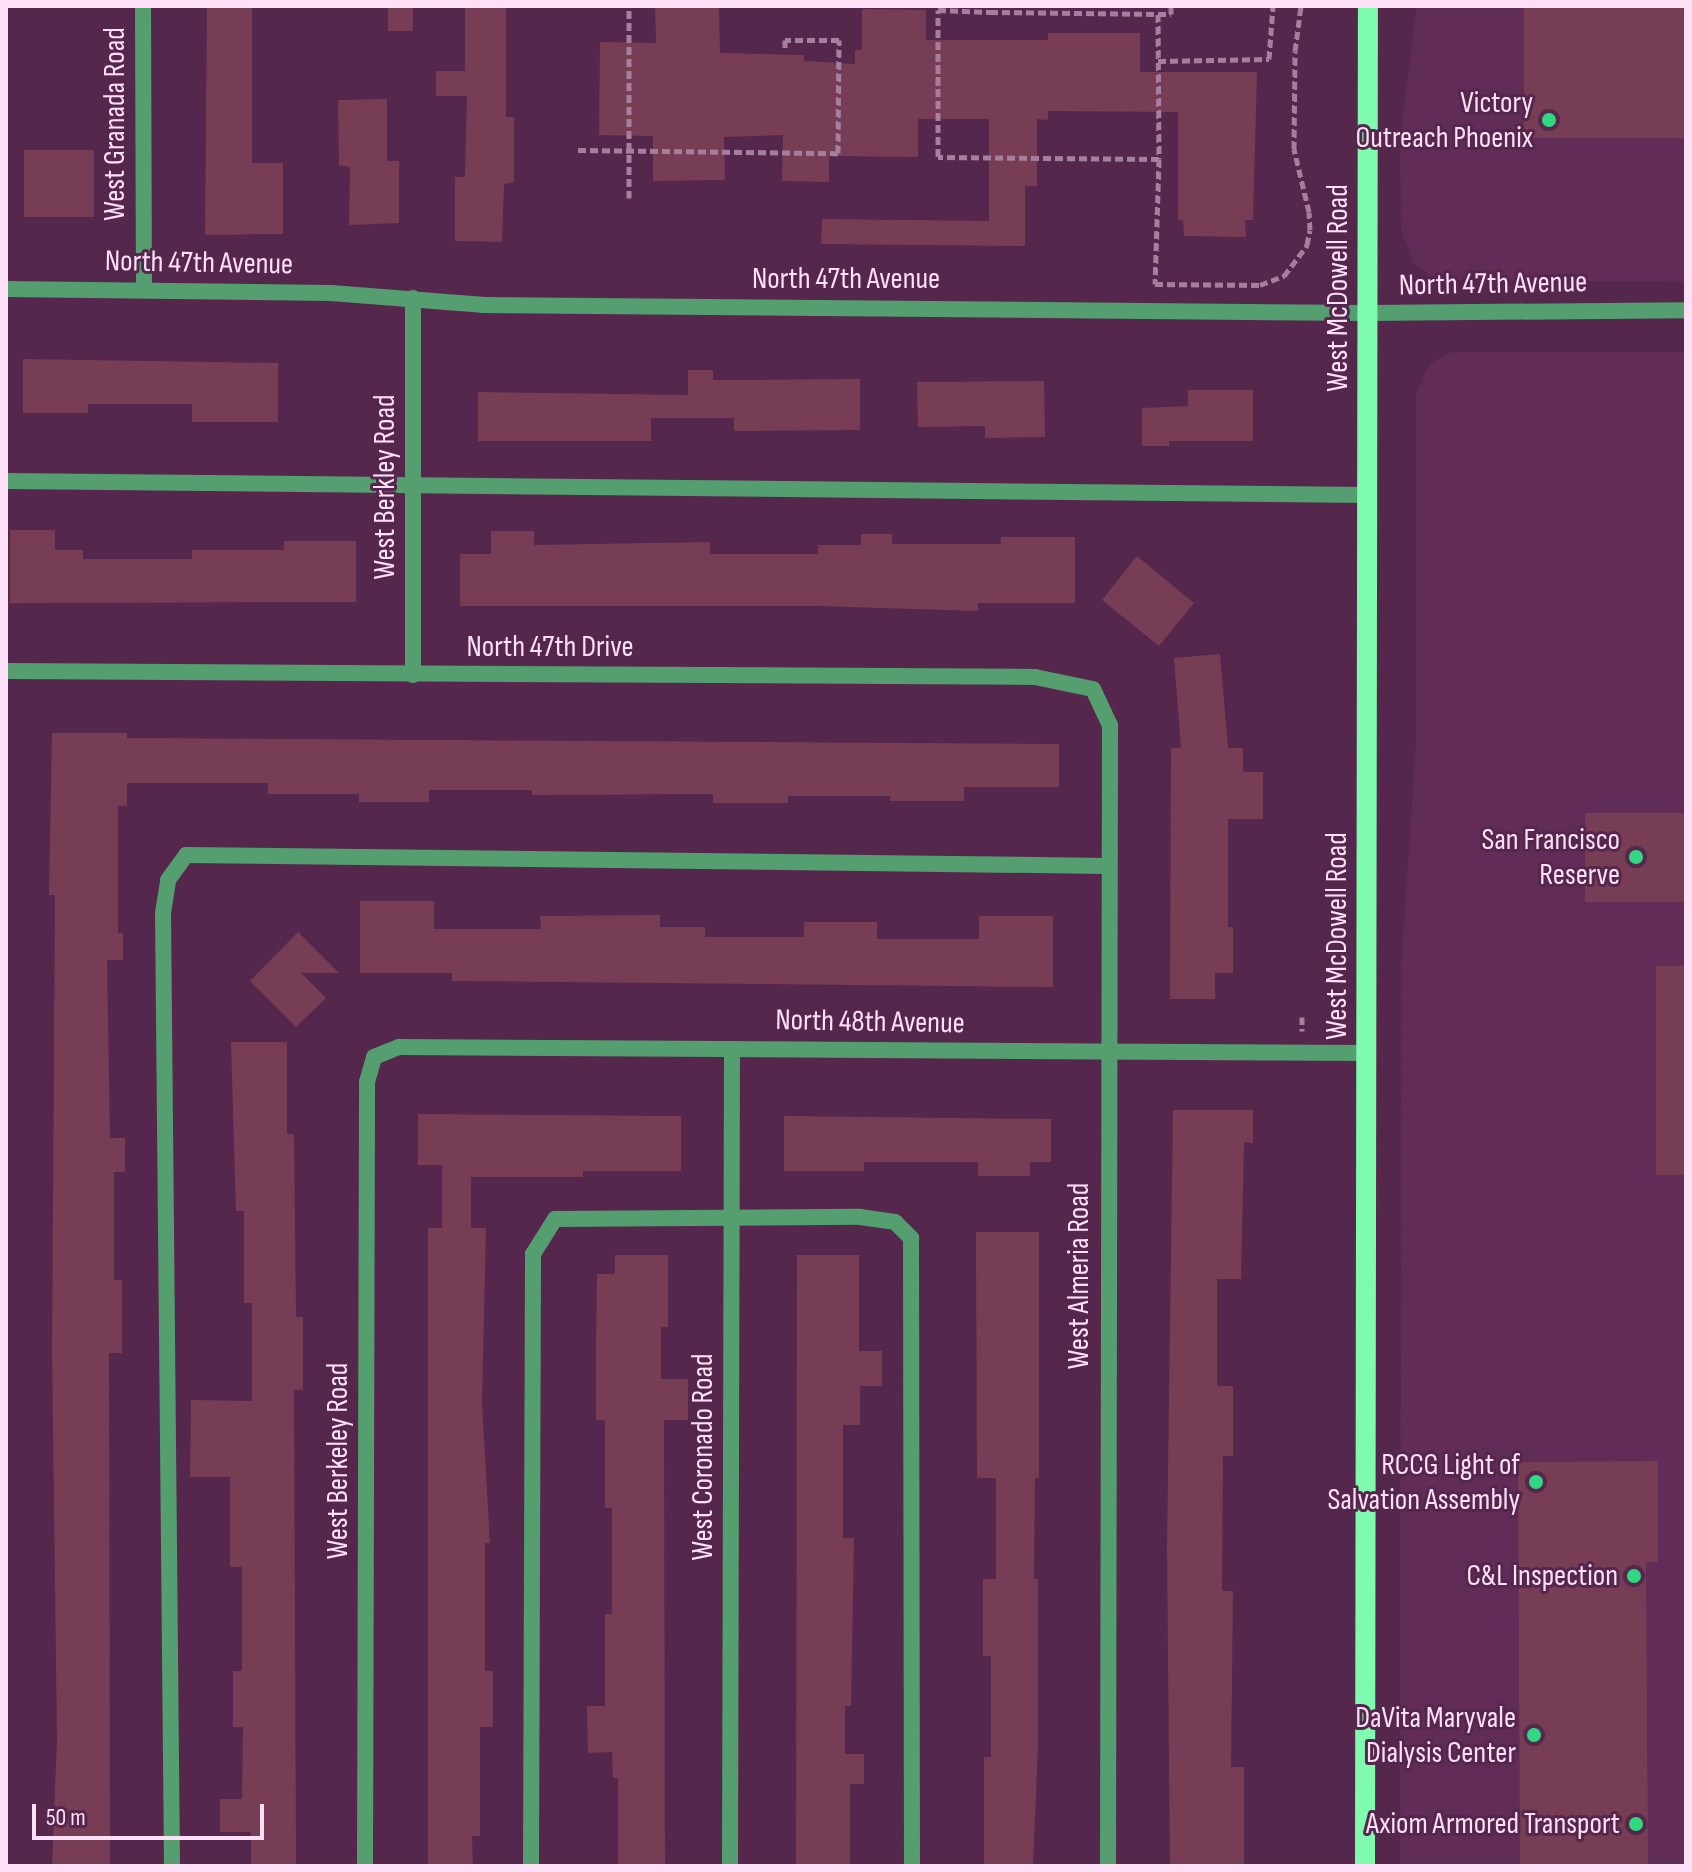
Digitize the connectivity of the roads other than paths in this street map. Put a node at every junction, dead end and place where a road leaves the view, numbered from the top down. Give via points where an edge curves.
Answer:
1 (143, 6) edge
2 (1368, 6) edge
3 (6, 289) edge
4 (144, 290) junction
5 (413, 298) junction
6 (1686, 310) edge
7 (1367, 313) junction
8 (6, 481) edge
9 (413, 485) junction
10 (1367, 495) junction
11 (6, 671) edge
12 (413, 675) junction
13 (1093, 689) joint
14 (1108, 866) junction
15 (732, 1049) junction
16 (1107, 1052) junction
17 (1367, 1053) junction
18 (374, 1057) joint
19 (732, 1219) junction
20 (172, 1866) edge
21 (365, 1866) edge
22 (531, 1866) edge
23 (730, 1866) edge
24 (912, 1866) edge
25 (1108, 1866) edge
26 (1365, 1866) edge

1 - 4 street, West Granada Road
2 - 7 main road, West McDowell Road
3 - 4 street, North 47th Avenue
4 - 5 street, North 47th Avenue
5 - 7 street, North 47th Avenue via 482,305
5 - 9 street, West Berkley Road
6 - 7 street, North 47th Avenue
7 - 10 main road, West McDowell Road
8 - 9 street
9 - 10 street
9 - 12 street, West Berkley Road
10 - 17 main road, West McDowell Road
11 - 12 street, North 47th Drive
12 - 13 street, North 47th Drive via 1035,677
13 - 14 street, West Almeria Road via 1110,725
14 - 16 street, West Almeria Road
14 - 20 street via 186,855 168,880 163,913
15 - 16 street, North 48th Avenue
15 - 18 street, North 48th Avenue via 399,1047
15 - 19 street, West Coronado Road
16 - 17 street, North 48th Avenue
16 - 25 street, West Almeria Road
17 - 26 main road, West McDowell Road
18 - 21 street, West Berkeley Road via 367,1097
19 - 22 street via 555,1219 533,1254
19 - 23 street, West Coronado Road
19 - 24 street via 860,1217 895,1222 911,1238

